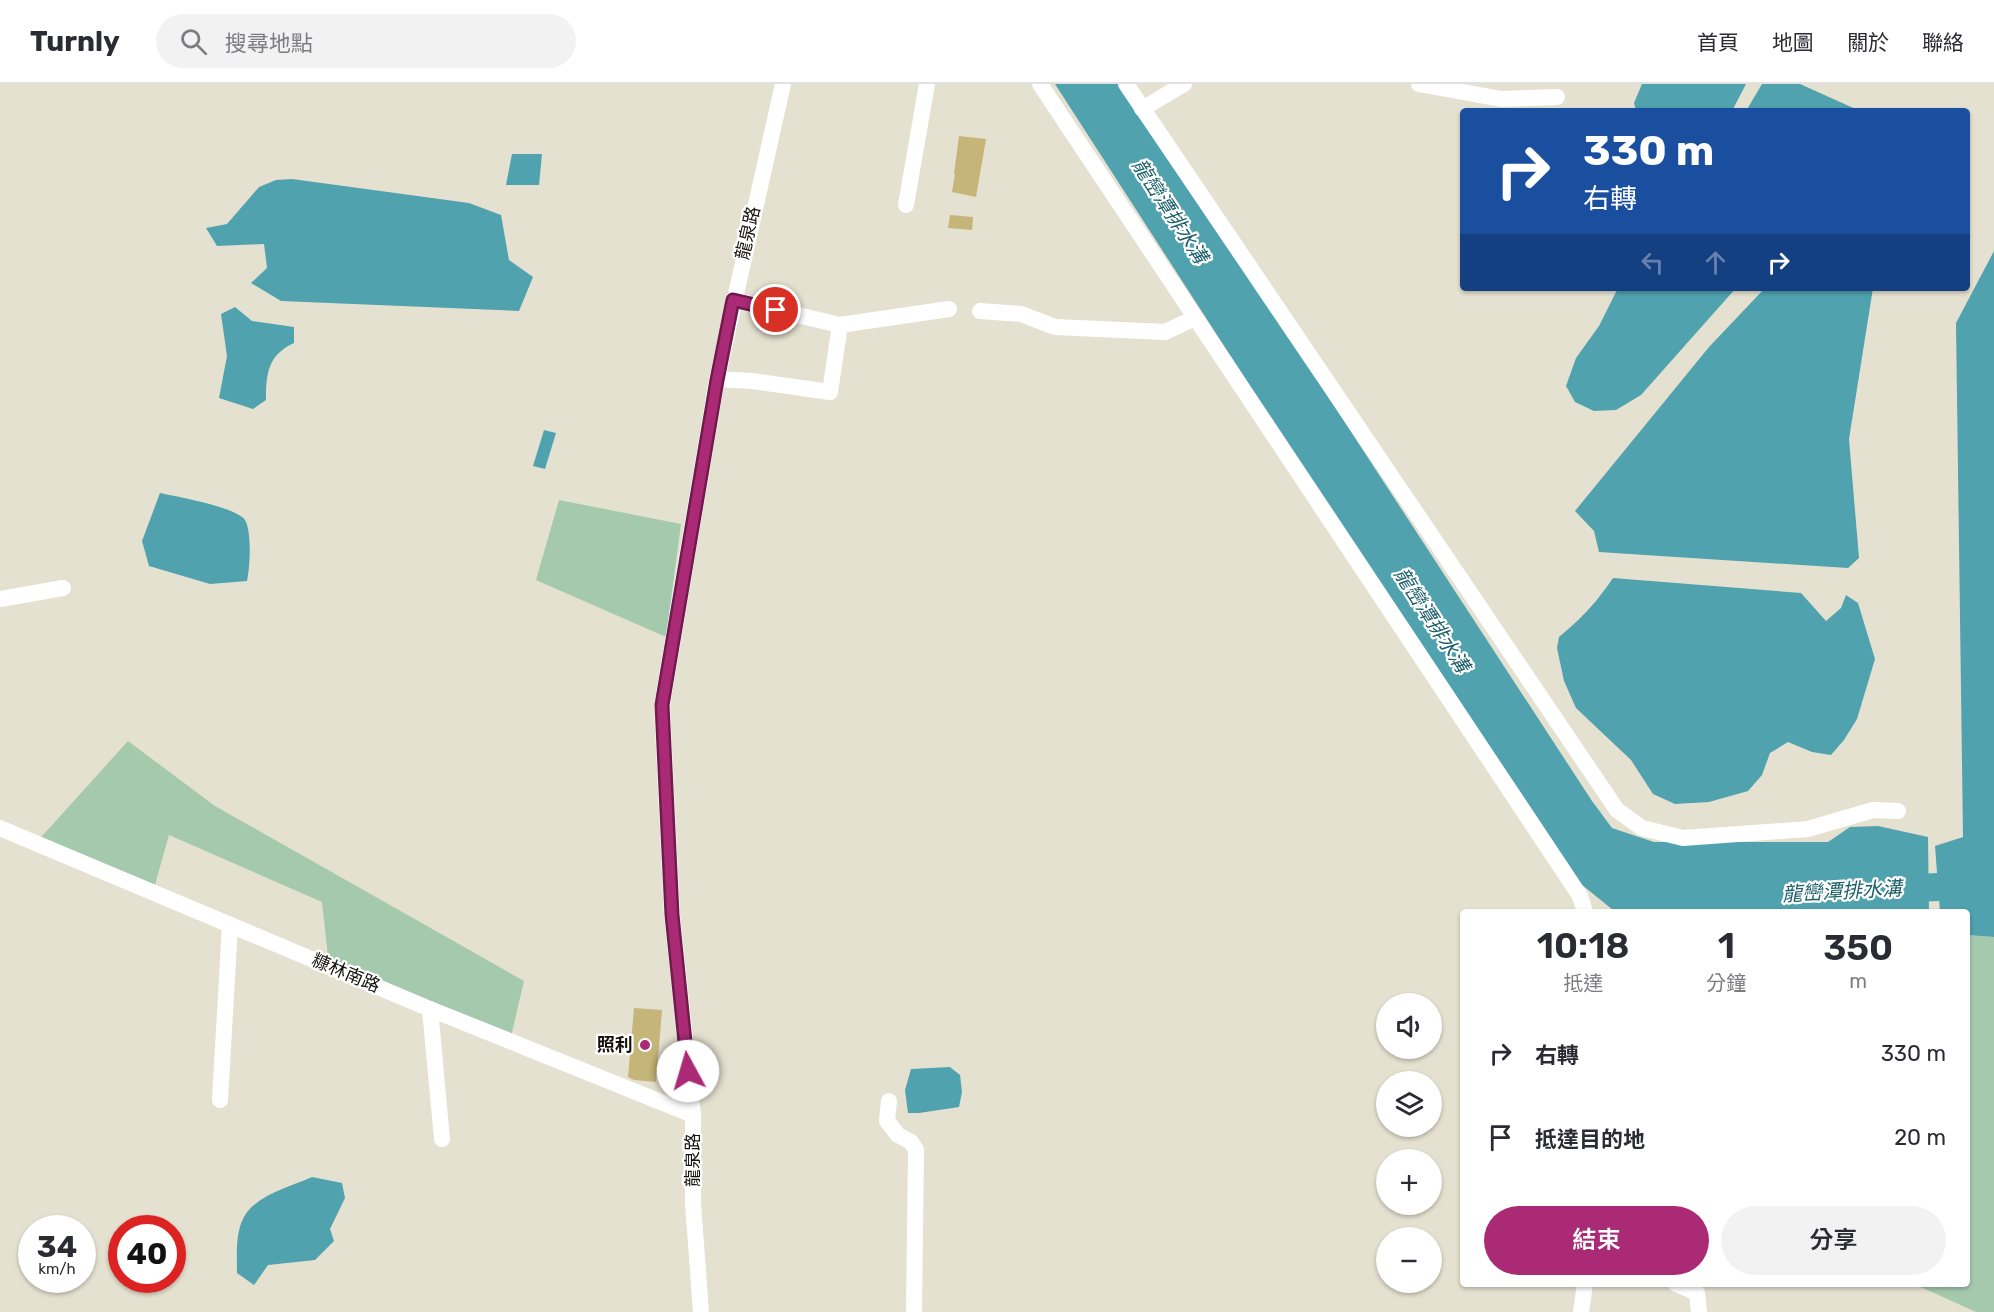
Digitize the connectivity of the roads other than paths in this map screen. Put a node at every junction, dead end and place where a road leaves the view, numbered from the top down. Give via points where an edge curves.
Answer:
1 (783, 84) edge
2 (927, 84) edge
3 (1040, 84) edge
4 (1126, 84) edge
5 (1184, 84) edge
6 (1419, 84) edge
7 (1557, 97) dead end
8 (1142, 109) junction
9 (906, 205) dead end
10 (733, 300) junction
11 (949, 309) dead end
12 (980, 311) dead end
13 (1195, 318) junction
14 (840, 325) junction
15 (717, 380) junction
16 (63, 588) dead end
17 (0, 599) edge
18 (1898, 811) dead end
19 (0, 828) edge
20 (1584, 909) edge
21 (230, 925) junction
22 (430, 1009) junction
23 (220, 1100) dead end
24 (889, 1101) dead end
25 (693, 1115) junction
26 (442, 1139) dead end
27 (1585, 1287) edge
28 (1683, 1287) edge
29 (701, 1312) edge
30 (914, 1312) edge
31 (1581, 1312) edge
32 (1699, 1312) edge

1 - 10 street, 龍泉路
2 - 9 street
3 - 13 street
4 - 8 street
5 - 8 street
6 - 7 street via 1501,99
8 - 18 street via 1617,810 1642,828 1683,838 1808,829 1874,810
10 - 14 street
10 - 15 street, 龍泉路
11 - 14 street
12 - 13 street via 1022,314 1055,327 1165,332
13 - 20 street via 1580,896
14 - 15 street via 830,392
15 - 25 street, 龍泉路 via 662,705 672,915
16 - 17 street
19 - 21 street, 糠林南路
21 - 22 street, 糠林南路
21 - 23 street
22 - 25 street, 糠林南路
22 - 26 street
24 - 30 street via 887,1121 916,1150
25 - 29 street, 龍泉路 via 693,1203
27 - 31 street
28 - 32 street via 1697,1293

